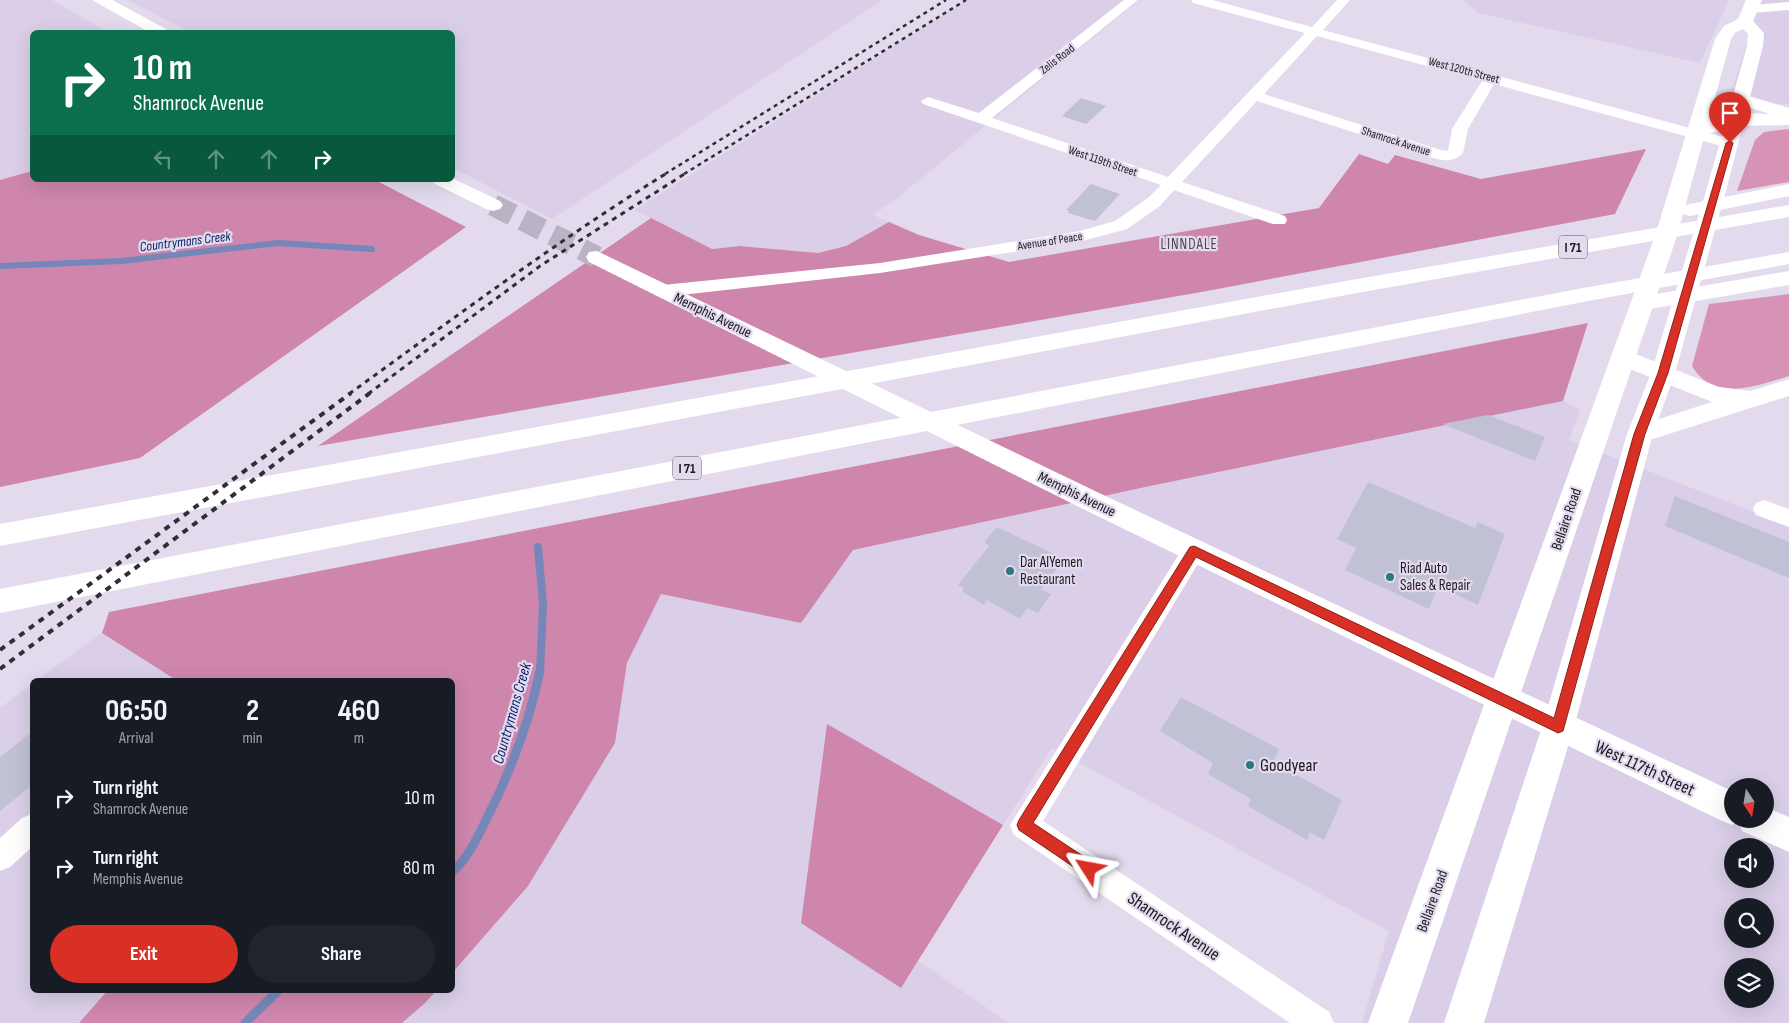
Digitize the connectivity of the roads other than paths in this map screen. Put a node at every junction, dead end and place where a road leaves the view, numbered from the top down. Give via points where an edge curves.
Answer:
1 (100, 0) edge
2 (1132, 0) edge
3 (1197, 0) edge
4 (1344, 0) edge
5 (1789, 6) edge
6 (1750, 10) edge
7 (156, 30) edge
8 (1315, 32) junction
9 (1491, 77) junction
10 (1256, 96) junction
11 (1742, 99) junction
12 (928, 101) dead end
13 (1789, 114) edge
14 (981, 119) junction
15 (1789, 120) edge
16 (1736, 121) junction
17 (1695, 133) junction
18 (1727, 151) junction
19 (446, 182) edge
20 (1172, 184) junction
21 (1789, 190) edge
22 (493, 205) tunnel mouth
23 (1789, 212) edge
24 (1279, 220) dead end
25 (597, 257) tunnel mouth
26 (1789, 258) edge
27 (1789, 278) edge
28 (1357, 286) junction
29 (663, 291) junction
30 (1373, 336) junction
31 (1620, 364) junction
32 (1664, 367) junction
33 (1789, 387) edge
34 (1755, 398) junction
35 (1640, 434) junction
36 (1764, 509) dead end
37 (1789, 518) edge
38 (0, 535) edge
39 (1194, 550) junction
40 (0, 601) edge
41 (1503, 700) junction
42 (1558, 727) junction
43 (1724, 804) edge
44 (1774, 828) edge
45 (30, 830) edge
46 (1789, 835) edge
47 (0, 858) edge
48 (1318, 1023) edge
49 (1388, 1023) edge
50 (1464, 1023) edge

1 - 7 main road
2 - 14 street, Zelis Road
3 - 8 street, West 120th Street
4 - 8 street, Avenue of Peace
5 - 6 street
6 - 11 main road via 1756,33
6 - 17 main road, Bellaire Road via 1723,39
8 - 9 street, West 120th Street
8 - 10 street, Avenue of Peace
9 - 10 street, Shamrock Avenue via 1460,129 1455,153 1445,156
9 - 17 street, West 120th Street
10 - 20 street, Avenue of Peace
11 - 13 main road
11 - 16 main road
12 - 14 street, West 119th Street
14 - 20 street, West 119th Street
15 - 16 main road
16 - 17 main road via 1706,124
16 - 18 main road
17 - 18 street, West 120th Street
17 - 31 main road, Bellaire Road via 1666,236
18 - 32 main road
19 - 22 main road
20 - 24 street, West 119th Street
20 - 29 street, Avenue of Peace via 1130,220 1082,236 880,268
21 - 28 main road via 1601,228
23 - 28 main road, I 71
25 - 29 main road, Memphis Avenue
26 - 30 main road, I 71
27 - 30 main road via 1593,311
28 - 38 main road, I 71
29 - 39 main road, Memphis Avenue
30 - 40 main road, I 71
31 - 32 main road
31 - 41 main road, Bellaire Road
32 - 34 main road via 1716,395
32 - 35 main road
33 - 34 main road
34 - 35 main road
35 - 42 main road
36 - 37 street
39 - 41 main road, Memphis Avenue
39 - 48 street, Shamrock Avenue via 1024,825
41 - 42 main road, Memphis Avenue
41 - 49 main road, Bellaire Road
42 - 43 main road, West 117th Street
42 - 50 main road
44 - 46 main road
45 - 47 street

